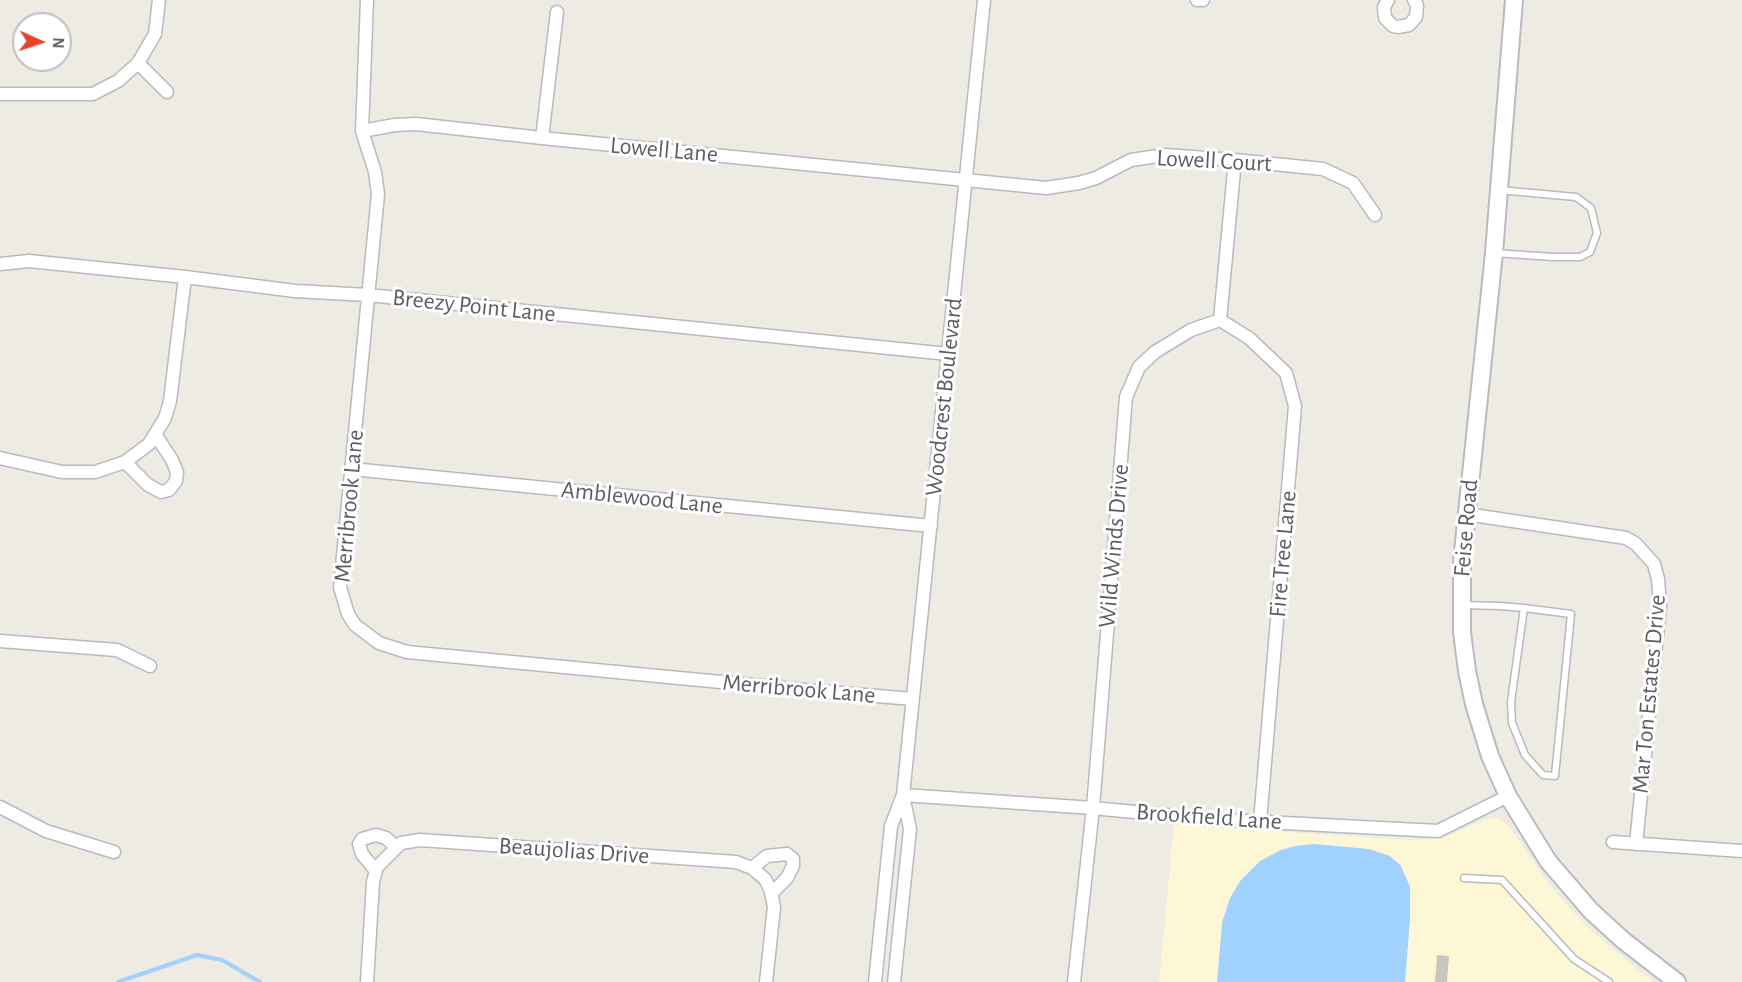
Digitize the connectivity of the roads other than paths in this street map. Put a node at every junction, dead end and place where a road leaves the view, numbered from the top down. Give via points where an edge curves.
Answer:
1 (159, 0) edge
2 (367, 0) edge
3 (984, 0) edge
4 (1197, 0) edge
5 (1203, 0) edge
6 (1388, 0) edge
7 (1414, 0) edge
8 (1514, 0) edge
9 (557, 12) dead end
10 (138, 63) junction
11 (167, 92) dead end
12 (0, 94) edge
13 (362, 131) junction
14 (542, 138) junction
15 (1235, 160) junction
16 (966, 181) junction
17 (1499, 190) junction
18 (1375, 215) dead end
19 (1494, 253) junction
20 (0, 264) edge
21 (184, 277) junction
22 (368, 295) junction
23 (1220, 320) junction
24 (948, 354) junction
25 (155, 434) junction
26 (0, 458) edge
27 (125, 462) junction
28 (352, 469) junction
29 (1466, 514) junction
30 (931, 526) junction
31 (1461, 605) junction
32 (1524, 608) junction
33 (0, 641) edge
34 (150, 666) dead end
35 (913, 699) junction
36 (903, 795) junction
37 (1508, 796) junction
38 (0, 807) edge
39 (1093, 808) junction
40 (1260, 822) junction
41 (1613, 842) dead end
42 (1636, 844) junction
43 (396, 847) junction
44 (1742, 851) edge
45 (114, 852) dead end
46 (752, 868) junction
47 (376, 871) junction
48 (1464, 878) dead end
49 (771, 894) junction
50 (367, 982) edge
51 (766, 982) edge
52 (875, 982) edge
53 (894, 982) edge
54 (1074, 982) edge
55 (1609, 982) edge
56 (1677, 982) edge

1 - 10 street via 155,34
2 - 13 street, Merribrook Lane
3 - 16 street, Woodcrest Boulevard
4 - 5 street
6 - 7 street via 1385,18 1398,27 1409,25 1416,17
8 - 17 main road, Feise Road
9 - 14 street
10 - 11 street
10 - 12 street via 118,81 93,94
13 - 14 street, Lowell Lane via 416,124
13 - 22 street, Merribrook Lane via 378,194
14 - 16 street, Lowell Lane
15 - 16 street, Lowell Court via 1165,154 1131,160 1079,183 1046,188
15 - 18 street, Lowell Court via 1323,169 1353,183
15 - 23 street
16 - 24 street, Woodcrest Boulevard
17 - 19 main road, Feise Road
17 - 19 lane via 1576,197 1591,208 1597,233 1590,252 1580,257
19 - 29 main road, Feise Road
20 - 21 street, Breezy Point Lane via 30,261
21 - 22 street, Breezy Point Lane via 295,291
21 - 25 street via 170,401
22 - 24 street, Breezy Point Lane
22 - 28 street, Merribrook Lane
23 - 39 street, Wild Winds Drive via 1191,330 1155,352 1139,367 1126,397
23 - 40 street, Fire Tree Lane via 1249,338 1286,374 1295,406
24 - 30 street, Woodcrest Boulevard
25 - 27 street via 149,444
25 - 27 street via 177,472 169,490 161,492 148,485
26 - 27 street via 80,473
28 - 30 street, Amblewood Lane
28 - 35 street, Merribrook Lane via 340,587 348,614 379,642 407,652
29 - 31 main road, Feise Road
29 - 42 street, Mar Ton Estates Drive via 1620,537 1636,544 1654,564 1660,606
30 - 35 street, Woodcrest Boulevard
31 - 32 lane
31 - 37 main road, Feise Road via 1474,704 1490,756
32 - 32 lane via 1571,614 1555,776 1543,776 1525,755 1512,723 1511,702
33 - 34 street via 117,650
35 - 36 street, Woodcrest Boulevard
36 - 39 street, Brookfield Lane
36 - 52 street, Woodcrest Boulevard via 891,826
36 - 53 street, Woodcrest Boulevard via 910,829
37 - 40 street, Brookfield Lane via 1438,831
37 - 56 main road, Feise Road via 1567,884 1624,941
38 - 45 street via 46,831
39 - 40 street, Brookfield Lane
39 - 54 street, Wild Winds Drive
41 - 42 street
42 - 44 street
43 - 46 street, Beaujolias Drive via 420,840 736,862
43 - 47 street
43 - 47 street via 387,838 376,835 362,839 362,854
46 - 49 street via 765,879
46 - 49 street via 767,856 787,854 793,859 788,878
47 - 50 street
48 - 55 lane via 1502,880 1574,959
49 - 51 street via 774,907

